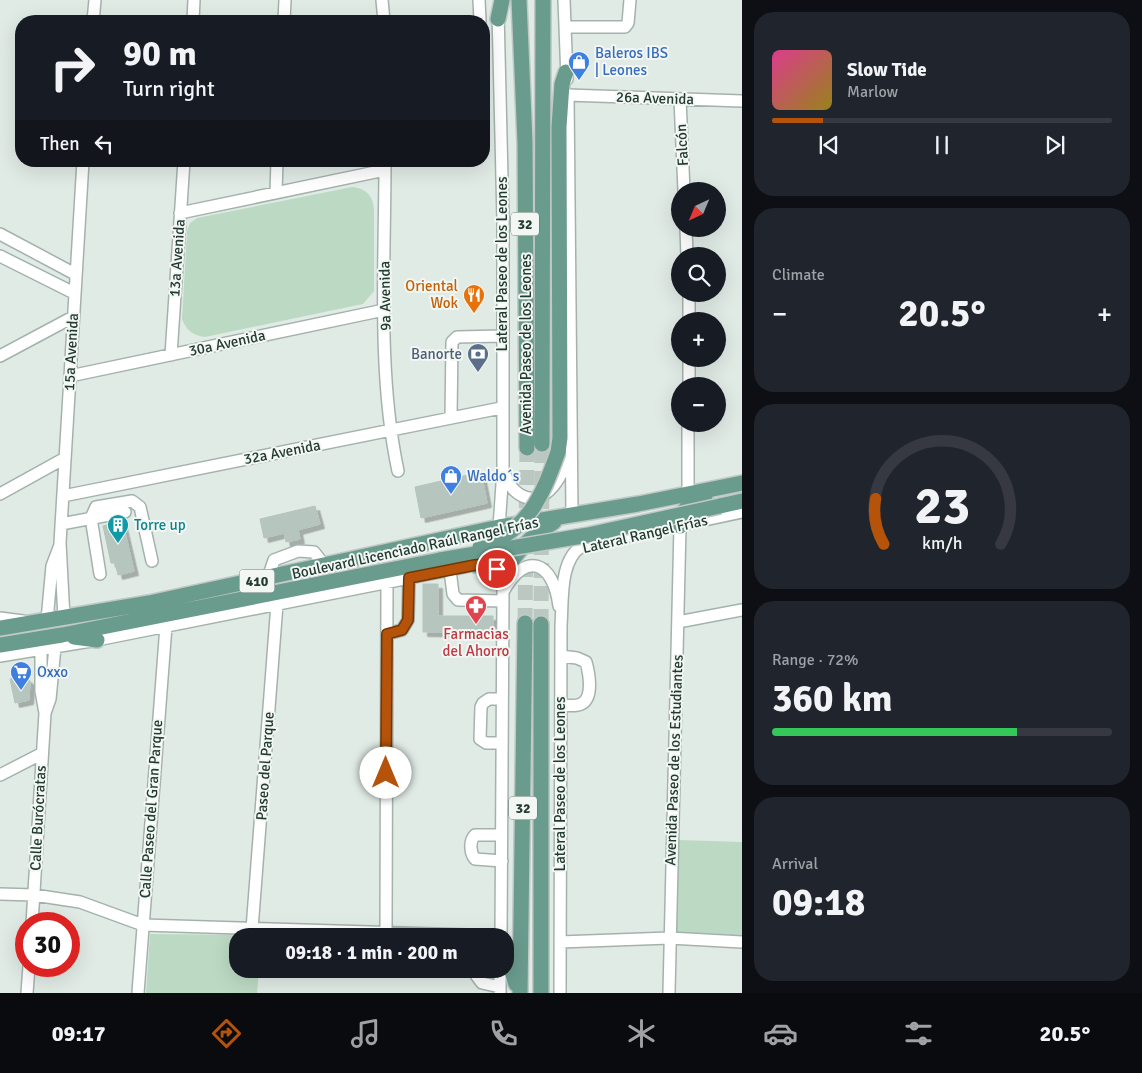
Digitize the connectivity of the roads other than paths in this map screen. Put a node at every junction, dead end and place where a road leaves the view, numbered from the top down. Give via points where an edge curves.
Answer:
1 (95, 0) edge
2 (194, 0) edge
3 (285, 0) edge
4 (382, 0) edge
5 (478, 0) edge
6 (497, 0) edge
7 (502, 0) edge
8 (519, 0) edge
9 (544, 0) edge
10 (564, 0) edge
11 (630, 0) edge
12 (94, 15) edge
13 (193, 15) edge
14 (284, 15) edge
15 (383, 15) edge
16 (479, 15) edge
17 (499, 24) junction
18 (490, 25) edge
19 (565, 27) junction
20 (566, 72) junction
21 (568, 95) junction
22 (680, 99) junction
23 (742, 101) edge
24 (83, 167) edge
25 (184, 167) edge
26 (277, 167) edge
27 (381, 167) edge
28 (385, 167) edge
29 (684, 182) edge
30 (276, 192) junction
31 (180, 212) junction
32 (0, 234) edge
33 (0, 256) edge
34 (75, 274) junction
35 (74, 294) junction
36 (384, 310) junction
37 (73, 316) junction
38 (502, 336) junction
39 (170, 355) junction
40 (0, 356) edge
41 (70, 376) junction
42 (501, 408) junction
43 (452, 418) junction
44 (389, 431) junction
45 (688, 432) edge
46 (542, 444) tunnel mouth
47 (572, 444) junction
48 (526, 448) tunnel mouth
49 (65, 458) junction
50 (502, 470) junction
51 (398, 471) dead end
52 (742, 483) edge
53 (0, 494) edge
54 (63, 496) junction
55 (688, 499) junction
56 (742, 501) edge
57 (638, 504) junction
58 (125, 512) dead end
59 (742, 512) edge
60 (566, 517) junction
61 (91, 518) junction
62 (61, 524) junction
63 (680, 526) junction
64 (499, 528) junction
65 (648, 533) junction
66 (466, 535) junction
67 (60, 543) junction
68 (298, 552) junction
69 (152, 561) dead end
70 (445, 565) junction
71 (475, 565) junction
72 (325, 566) junction
73 (309, 570) junction
74 (100, 574) dead end
75 (502, 576) junction
76 (566, 576) joint
77 (268, 578) junction
78 (409, 578) junction
79 (387, 582) junction
80 (503, 597) junction
81 (277, 604) junction
82 (742, 610) edge
83 (0, 618) edge
84 (64, 618) junction
85 (47, 620) junction
86 (30, 622) junction
87 (678, 622) junction
88 (525, 623) tunnel mouth
89 (541, 624) tunnel mouth
90 (561, 625) junction
91 (166, 626) junction
92 (0, 628) edge
93 (387, 634) junction
94 (97, 640) joint
95 (59, 641) junction
96 (40, 644) junction
97 (3, 652) edge
98 (561, 656) junction
99 (502, 699) junction
100 (561, 705) junction
101 (45, 713) junction
102 (502, 744) junction
103 (41, 754) junction
104 (0, 775) edge
105 (501, 835) junction
106 (502, 860) junction
107 (34, 895) junction
108 (3, 896) edge
109 (33, 912) edge
110 (142, 925) junction
111 (229, 928) edge
112 (252, 928) edge
113 (386, 928) edge
114 (501, 928) edge
115 (670, 938) junction
116 (560, 942) junction
117 (742, 942) edge
118 (514, 976) edge
119 (28, 977) edge
120 (478, 978) edge
121 (500, 990) edge
122 (27, 993) edge
123 (138, 993) edge
124 (520, 993) edge
125 (541, 993) edge
126 (560, 993) edge
127 (669, 993) edge

1 - 12 street
2 - 13 street
3 - 14 street
4 - 15 street
5 - 16 street
6 - 17 street, Lateral Paseo de los Leones
7 - 17 main road
8 - 48 main road, Avenida Paseo de los Leones / 32 via 525,143
9 - 46 main road, Avenida Paseo de los Leones / 32
10 - 19 street
11 - 19 street via 625,27
17 - 18 street
17 - 38 street, Lateral Paseo de los Leones
19 - 20 street
20 - 21 street
20 - 70 main road, bridge via 559,127 558,452 545,489 520,524 491,543
21 - 22 street, 26a Avenida
21 - 47 street
22 - 23 street, 26a Avenida
22 - 29 street, Falcón
24 - 34 street, 15a Avenida
25 - 31 street, 13a Avenida
26 - 30 street
27 - 30 street
28 - 36 street, 9a Avenida
30 - 31 street
31 - 39 street, 13a Avenida
32 - 34 street
33 - 35 street
34 - 35 street, 15a Avenida
35 - 37 street, 15a Avenida
36 - 39 street, 30a Avenida
36 - 44 street, 9a Avenida
37 - 40 street
37 - 41 street, 15a Avenida
38 - 42 street, Lateral Paseo de los Leones
38 - 43 street via 457,337 452,342
39 - 41 street, 30a Avenida
41 - 49 street, 15a Avenida
42 - 43 street, 32a Avenida
42 - 50 street, Lateral Paseo de los Leones
43 - 44 street, 32a Avenida
44 - 51 street, 9a Avenida
44 - 54 street, 32a Avenida
45 - 55 street
47 - 50 street via 563,474 548,494 532,499 522,496 513,489
47 - 60 street
49 - 53 street
49 - 54 street, 15a Avenida
50 - 64 street, Lateral Paseo de los Leones
52 - 55 main road, Boulevard Licenciado Raúl Rangel Frías
54 - 62 street, 15a Avenida
55 - 57 main road, Boulevard Licenciado Raúl Rangel Frías / 410
55 - 63 main road
56 - 70 main road, Boulevard Licenciado Raúl Rangel Frías / 410, bridge
57 - 60 main road, Boulevard Licenciado Raúl Rangel Frías / 410
57 - 65 main road via 655,512
58 - 61 street
59 - 63 street, Lateral Rangel Frías
60 - 64 main road, Boulevard Licenciado Raúl Rangel Frías / 410
60 - 75 main road via 534,534 517,551
61 - 62 street
61 - 69 street via 96,507 137,503
61 - 74 street
62 - 67 street, 15a Avenida
63 - 65 street, Lateral Rangel Frías
63 - 87 street, Avenida Paseo de los Estudiantes
64 - 66 main road, Boulevard Licenciado Raúl Rangel Frías / 410
65 - 76 street, Lateral Rangel Frías via 582,546 570,557
66 - 71 main road via 485,541 484,553
66 - 72 main road, Boulevard Licenciado Raúl Rangel Frías / 410
67 - 84 street, 15a Avenida
67 - 85 street, 15a Avenida via 52,566
68 - 72 street via 314,552
68 - 73 street
68 - 77 street via 274,560
70 - 71 street
70 - 78 street
70 - 80 street via 453,594 458,600
70 - 95 main road, Boulevard Licenciado Raúl Rangel Frías / 410 via 109,626
71 - 75 street via 492,566
72 - 73 main road, Boulevard Licenciado Raúl Rangel Frías / 410
73 - 77 main road, Boulevard Licenciado Raúl Rangel Frías / 410
75 - 80 street
76 - 90 street, Lateral Paseo de los Leones
77 - 84 main road, Boulevard Licenciado Raúl Rangel Frías / 410
78 - 79 street
78 - 93 street via 408,620 402,630
79 - 81 street
79 - 93 street
80 - 90 street via 517,572 526,566 536,566 549,574 554,583
80 - 99 street
81 - 91 street
81 - 112 street, Paseo del Parque
82 - 87 street
83 - 86 street
84 - 85 main road, Boulevard Licenciado Raúl Rangel Frías / 410
85 - 86 main road, Boulevard Licenciado Raúl Rangel Frías / 410
86 - 92 main road, Boulevard Licenciado Raúl Rangel Frías / 410
87 - 115 street, Avenida Paseo de los Estudiantes
88 - 124 main road, 32
89 - 125 main road, 32
90 - 98 street, Lateral Paseo de los Leones
91 - 94 street
91 - 110 street, Calle Paseo del Gran Parque
93 - 113 street
94 - 95 main road
95 - 96 main road, Boulevard Licenciado Raúl Rangel Frías / 410
95 - 101 street, Calle Burócratas
96 - 97 main road, Boulevard Licenciado Raúl Rangel Frías / 410
96 - 101 street, Calle Burócratas
98 - 100 street, Lateral Paseo de los Leones
98 - 100 street via 586,662 589,685 584,702
99 - 102 street
99 - 102 street via 489,699 483,703 478,734 486,743
100 - 116 street, Lateral Paseo de los Leones
101 - 103 street, Calle Burócratas
102 - 105 street
103 - 104 street
103 - 107 street, Calle Burócratas
105 - 106 street
105 - 106 street via 474,835 471,841 475,859
106 - 114 street
107 - 108 street
107 - 109 street, Calle Burócratas
107 - 110 street via 80,902
110 - 111 street
110 - 123 street, Calle Paseo del Gran Parque
115 - 116 street
115 - 117 street
115 - 127 street, Avenida Paseo de los Estudiantes
116 - 126 street, Lateral Paseo de los Leones
118 - 124 main road
119 - 122 street
120 - 121 street via 482,983

